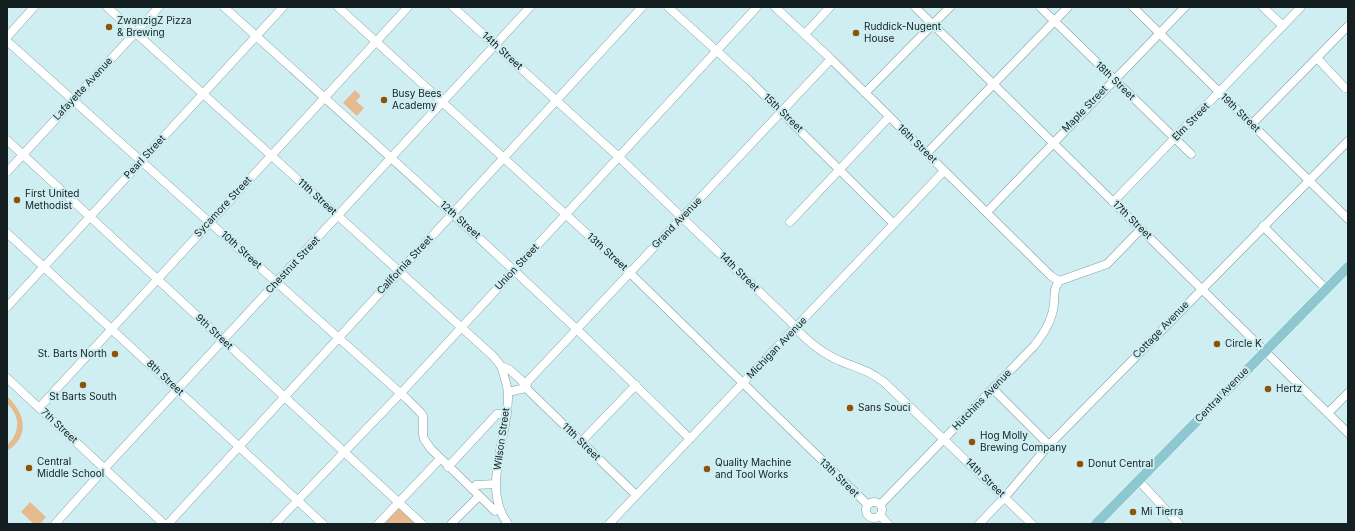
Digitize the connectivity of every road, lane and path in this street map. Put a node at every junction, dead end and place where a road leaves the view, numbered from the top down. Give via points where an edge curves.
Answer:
1 (34, 7) edge
2 (107, 7) edge
3 (159, 7) edge
4 (224, 7) edge
5 (283, 7) edge
6 (338, 7) edge
7 (408, 7) edge
8 (453, 7) edge
9 (530, 7) edge
10 (642, 7) edge
11 (668, 7) edge
12 (757, 7) edge
13 (775, 7) edge
14 (830, 7) edge
15 (915, 7) edge
16 (950, 7) edge
17 (1040, 7) edge
18 (1068, 7) edge
19 (1133, 7) edge
20 (1185, 7) edge
21 (1263, 7) edge
22 (1301, 7) edge
23 (1054, 21) junction
24 (933, 25) junction
25 (1283, 26) junction
26 (1348, 26) edge
27 (135, 32) junction
28 (1159, 33) junction
29 (805, 34) junction
30 (257, 36) junction
31 (7, 37) edge
32 (7, 41) edge
33 (376, 42) junction
34 (496, 45) junction
35 (717, 50) junction
36 (1317, 58) junction
37 (831, 59) junction
38 (1114, 80) junction
39 (994, 83) junction
40 (1345, 88) dead end
41 (1219, 92) junction
42 (203, 94) junction
43 (865, 94) junction
44 (324, 98) junction
45 (73, 100) junction
46 (556, 101) junction
47 (443, 102) junction
48 (781, 111) junction
49 (889, 117) junction
50 (1252, 124) junction
51 (1175, 138) junction
52 (7, 140) edge
53 (1348, 141) edge
54 (1053, 143) junction
55 (926, 153) junction
56 (1191, 154) dead end
57 (23, 155) junction
58 (271, 156) junction
59 (503, 157) junction
60 (618, 157) junction
61 (391, 158) junction
62 (142, 160) junction
63 (840, 169) junction
64 (944, 171) junction
65 (7, 172) edge
66 (1309, 179) junction
67 (1113, 202) junction
68 (987, 212) junction
69 (452, 213) junction
70 (566, 214) junction
71 (338, 216) junction
72 (90, 217) junction
73 (683, 217) junction
74 (1348, 219) edge
75 (210, 222) junction
76 (790, 222) dead end
77 (894, 224) junction
78 (1263, 226) junction
79 (1141, 229) junction
80 (7, 233) edge
81 (44, 267) junction
82 (1043, 267) junction
83 (1348, 267) edge
84 (514, 270) junction
85 (399, 271) junction
86 (630, 273) junction
87 (158, 280) junction
88 (1059, 281) junction
89 (277, 282) junction
90 (1202, 288) junction
91 (1326, 289) junction
92 (1054, 305) junction
93 (7, 307) edge
94 (461, 328) junction
95 (795, 328) junction
96 (112, 329) junction
97 (577, 329) junction
98 (338, 337) junction
99 (223, 341) junction
100 (1265, 351) junction
101 (501, 366) junction
102 (7, 378) edge
103 (743, 383) junction
104 (636, 385) junction
105 (526, 388) junction
106 (178, 390) junction
107 (993, 390) junction
108 (508, 392) junction
109 (1348, 393) edge
110 (401, 394) junction
111 (284, 397) junction
112 (39, 408) junction
113 (1328, 413) junction
114 (507, 414) junction
115 (1348, 433) edge
116 (690, 439) junction
117 (945, 439) junction
118 (581, 442) junction
119 (1049, 445) junction
120 (239, 447) junction
121 (345, 452) junction
122 (440, 459) junction
123 (448, 466) junction
124 (105, 468) junction
125 (1139, 481) junction
126 (496, 484) junction
127 (472, 489) junction
128 (636, 495) junction
129 (479, 496) junction
130 (1005, 497) junction
131 (298, 500) junction
132 (398, 502) junction
133 (868, 505) junction
134 (880, 505) junction
135 (498, 511) junction
136 (880, 516) junction
137 (55, 524) edge
138 (164, 524) edge
139 (168, 524) edge
140 (275, 524) edge
141 (323, 524) edge
142 (378, 524) edge
143 (422, 524) edge
144 (452, 524) edge
145 (508, 524) edge
146 (608, 524) edge
147 (888, 524) edge
148 (979, 524) edge
149 (1032, 524) edge
150 (1096, 524) edge
151 (1179, 524) edge

1 - 31 street
2 - 27 street, 11th Street
3 - 27 street, Lafayette Avenue
4 - 30 street, 12th Street
5 - 30 street, Pearl Street
6 - 33 street, 13th Street
7 - 33 street, Sycamore Street
8 - 34 street, 14th Street
9 - 34 street, Chestnut Street
10 - 46 street, California Street
11 - 35 street, 15th Street
12 - 35 street, Union Street
13 - 29 street, 16th Street
14 - 29 street
15 - 24 street, 17th Street
16 - 24 street
17 - 23 street, 18th Street
18 - 23 street
19 - 28 street, 19th Street
20 - 28 street, Maple Street
21 - 25 street
22 - 25 street, Elm Street
23 - 38 street, 18th Street
23 - 39 street
24 - 39 street, 17th Street
24 - 43 street
25 - 41 street, Elm Street
26 - 36 street
27 - 42 street, 11th Street
27 - 45 street, Lafayette Avenue
28 - 38 street, Maple Street
28 - 41 street, 19th Street
29 - 37 street, 16th Street
30 - 42 street, Pearl Street
30 - 44 street, 12th Street
32 - 45 street, 10th Street
33 - 44 street, Sycamore Street
33 - 47 street, 13th Street
34 - 46 street, 14th Street
34 - 47 street, Chestnut Street
35 - 48 street, 15th Street
35 - 60 street, Union Street
36 - 40 street
36 - 50 street
37 - 43 street, 16th Street
37 - 48 street, Grand Avenue
38 - 51 street, 18th Street
38 - 54 street, Maple Street
39 - 54 street, 17th Street
39 - 55 street
41 - 50 street, 19th Street
41 - 51 street, Elm Street
42 - 58 street, 11th Street
42 - 62 street, Pearl Street
43 - 49 street, 16th Street
44 - 58 street, Sycamore Street
44 - 61 street, 12th Street
45 - 57 street, Lafayette Avenue
45 - 62 street, 10th Street
46 - 59 street, California Street
46 - 60 street, 14th Street
47 - 59 street, 13th Street
47 - 61 street, Chestnut Street
48 - 63 street, 15th Street
48 - 73 street, Grand Avenue
49 - 55 street, 16th Street
49 - 63 street
50 - 66 street, 19th Street
51 - 56 street, 18th Street
51 - 67 street, Elm Street
52 - 57 street, 9th Street
53 - 66 street, Cottage Avenue
54 - 67 street, 17th Street
54 - 68 street, Maple Street
55 - 64 street, 16th Street
57 - 65 street, Lafayette Avenue
57 - 72 street, 9th Street
58 - 71 street, 11th Street
58 - 75 street, Sycamore Street
59 - 69 street, California Street
59 - 70 street, 13th Street
60 - 70 street, Union Street
60 - 73 street, 14th Street
61 - 69 street, 12th Street
61 - 71 street, Chestnut Street
62 - 72 street, Pearl Street
62 - 75 street, 10th Street
63 - 76 street
63 - 77 street, 15th Street
64 - 68 street, 16th Street
64 - 77 street, Michigan Avenue
66 - 74 street, 19th Street
66 - 78 street, Cottage Avenue
67 - 79 street, 17th Street
68 - 82 street, 16th Street
69 - 84 street, 12th Street
69 - 85 street, California Street
70 - 84 street, Union Street
70 - 86 street, 13th Street
71 - 85 street, 11th Street
71 - 89 street, Chestnut Street
72 - 81 street, Pearl Street
72 - 87 street, 9th Street
73 - 86 street, Grand Avenue
73 - 95 street, 14th Street
75 - 87 street, Sycamore Street
75 - 89 street, 10th Street
77 - 95 street, Michigan Avenue
78 - 90 street, Cottage Avenue
78 - 91 street
79 - 88 street via 1107,264
79 - 90 street, 17th Street
80 - 81 street, 8th Street
81 - 93 street, Pearl Street
81 - 96 street, 8th Street
82 - 88 street, 16th Street
82 - 92 street
83 - 91 main road, Central Avenue
84 - 94 street, Union Street
84 - 97 street, 12th Street
85 - 94 street, 11th Street
85 - 98 street, California Street
86 - 97 street, Grand Avenue
86 - 103 street, 13th Street
87 - 96 street, Sycamore Street
87 - 99 street, 9th Street
88 - 92 street, Hutchins Avenue via 1054,289
89 - 98 street, 10th Street
89 - 99 street, Chestnut Street
90 - 100 street, 17th Street
90 - 119 street, Cottage Avenue
91 - 100 main road, Central Avenue
92 - 107 street, Hutchins Avenue via 1044,334
94 - 101 street, 11th Street
94 - 110 street, Union Street
95 - 103 street, Michigan Avenue
95 - 117 street, 14th Street via 827,354 879,378
96 - 106 street, 8th Street
96 - 112 street, Sycamore Street
97 - 104 street, 12th Street
97 - 105 street, Grand Avenue via 528,381
98 - 110 street, 10th Street
98 - 111 street, California Street
99 - 106 street, Chestnut Street
99 - 111 street, 9th Street
100 - 113 street, 17th Street
100 - 125 main road, Central Avenue
101 - 105 street, 11th Street via 510,370
101 - 108 street, Wilson Street
102 - 112 street, 7th Street
103 - 116 street, Michigan Avenue
103 - 133 street, 13th Street
104 - 116 street, 12th Street
104 - 118 street
105 - 108 street
105 - 118 street, 11th Street
106 - 120 street, 8th Street
106 - 124 street, Chestnut Street
107 - 117 street, Hutchins Avenue
107 - 119 street
108 - 114 street, Wilson Street
109 - 113 street
110 - 121 street, Union Street
110 - 122 street, 10th Street via 423,416 424,439
111 - 120 street, California Street
111 - 121 street, 9th Street
112 - 124 street, 7th Street
113 - 115 street, 17th Street
114 - 123 street via 497,414
114 - 126 street, Wilson Street
116 - 128 street, Michigan Avenue
117 - 130 street, 14th Street
117 - 134 street, Hutchins Avenue
118 - 128 street, 11th Street
119 - 130 street, Cottage Avenue
120 - 131 street, 8th Street
120 - 139 street, California Street
121 - 131 street, Union Street
121 - 132 street, 9th Street
122 - 123 street, 10th Street
122 - 132 street
123 - 127 street, 10th Street
124 - 137 street, Chestnut Street
124 - 138 street, 7th Street
125 - 150 main road, Central Avenue
125 - 151 street
126 - 127 street via 476,485
126 - 135 street, Wilson Street
127 - 129 street, 10th Street
128 - 146 street, Michigan Avenue
129 - 135 street, 10th Street
129 - 144 street
130 - 148 street, Cottage Avenue
130 - 149 street, 14th Street
131 - 140 street, Union Street
131 - 141 street, 8th Street
132 - 142 street
132 - 143 street, 9th Street
133 - 134 street via 873,502
133 - 136 street via 869,516
134 - 136 street
135 - 145 street, 10th Street
136 - 147 street

